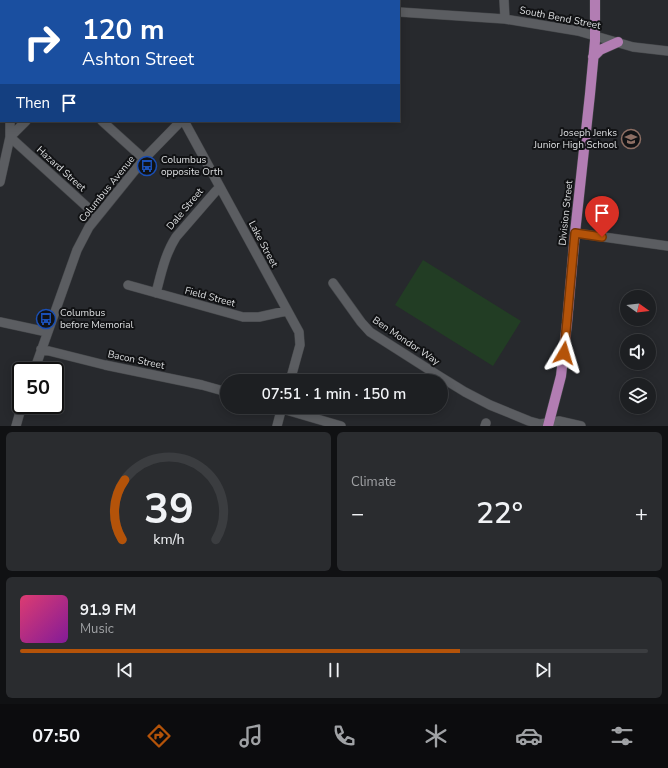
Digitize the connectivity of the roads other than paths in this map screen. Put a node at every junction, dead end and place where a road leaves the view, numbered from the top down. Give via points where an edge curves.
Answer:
1 (504, 0) edge
2 (596, 0) edge
3 (400, 12) edge
4 (505, 19) junction
5 (595, 35) junction
6 (618, 42) junction
7 (668, 51) edge
8 (593, 57) junction
9 (10, 122) edge
10 (25, 122) edge
11 (103, 122) edge
12 (180, 122) edge
13 (185, 122) edge
14 (10, 137) junction
15 (144, 159) junction
16 (0, 182) edge
17 (220, 187) junction
18 (97, 216) junction
19 (575, 233) junction
20 (668, 246) edge
21 (333, 282) dead end
22 (128, 285) dead end
23 (156, 293) junction
24 (286, 311) junction
25 (0, 322) edge
26 (47, 332) junction
27 (41, 349) junction
28 (37, 362) edge
29 (292, 374) edge
30 (220, 390) edge
31 (19, 414) edge
32 (279, 414) edge
33 (301, 414) edge
34 (548, 424) edge
35 (16, 426) edge
36 (277, 426) edge
37 (342, 426) edge
38 (581, 426) edge

1 - 4 street
2 - 5 main road, Division Street
3 - 4 street, South Bend Street
4 - 5 street, South Bend Street
5 - 6 street, South Bend Street
5 - 8 main road, Division Street
6 - 7 street, South Bend Street via 633,47
6 - 8 main road via 600,50
8 - 19 main road, Division Street
9 - 14 street
10 - 14 street
11 - 15 street
12 - 15 street, Columbus Avenue
13 - 17 street, Lake Street
14 - 16 street
14 - 18 street, Hazard Street
15 - 18 street, Columbus Avenue
17 - 23 street, Dale Street via 176,237 168,252
17 - 24 street, Lake Street
18 - 26 street, Columbus Avenue via 77,250
19 - 20 street
19 - 34 main road, Division Street via 561,376
21 - 34 street, Ben Mondor Way via 370,332 490,405 529,421
22 - 23 street, Field Street
23 - 24 street, Field Street via 243,317 259,317
24 - 29 street, Lake Street via 300,338
25 - 26 street
26 - 27 street, Columbus Avenue
27 - 28 street, Columbus Avenue
27 - 30 street, Bacon Street
31 - 35 street
32 - 36 street
33 - 37 street
34 - 38 street, Ben Mondor Way via 559,421

